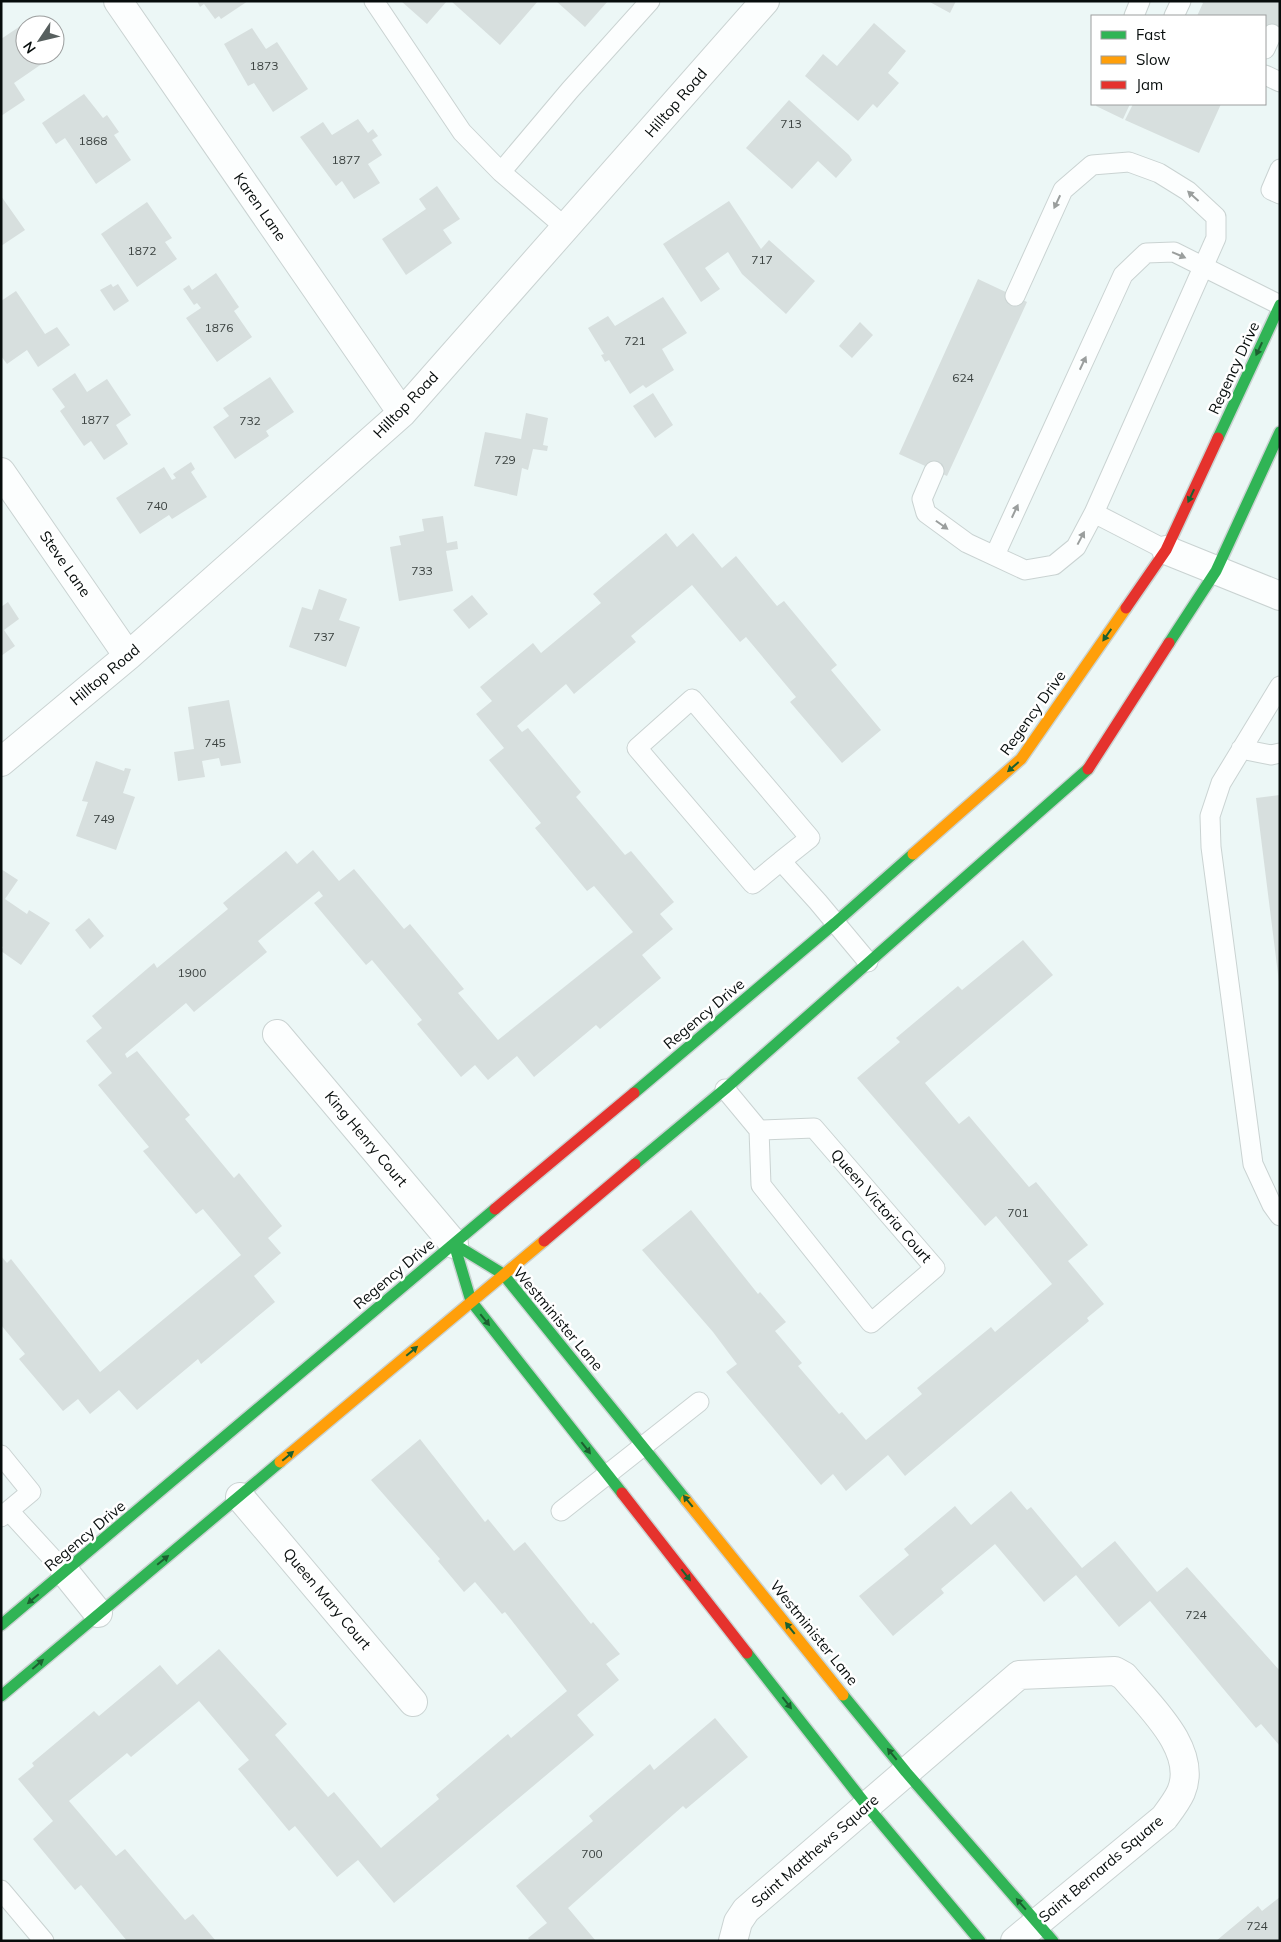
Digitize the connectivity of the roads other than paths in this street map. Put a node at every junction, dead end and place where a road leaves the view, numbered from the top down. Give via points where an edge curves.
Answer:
1 (118, 1) edge
2 (374, 1) edge
3 (650, 1) edge
4 (765, 1) edge
5 (1181, 1) edge
6 (1174, 15) edge
7 (1266, 75) edge
8 (1280, 82) edge
9 (1280, 170) edge
10 (500, 172) junction
11 (1280, 194) edge
12 (566, 228) junction
13 (1202, 267) junction
14 (1015, 296) dead end
15 (1280, 305) edge
16 (402, 413) junction
17 (1280, 432) edge
18 (934, 471) dead end
19 (1, 472) edge
20 (1094, 513) junction
21 (1166, 550) junction
22 (995, 555) junction
23 (1216, 571) junction
24 (1280, 596) edge
25 (128, 656) junction
26 (1280, 686) edge
27 (1241, 749) junction
28 (1280, 753) edge
29 (1, 762) edge
30 (781, 861) junction
31 (835, 923) junction
32 (868, 962) junction
33 (277, 1034) dead end
34 (725, 1088) junction
35 (759, 1130) junction
36 (1280, 1216) edge
37 (454, 1244) junction
38 (503, 1274) junction
39 (470, 1301) junction
40 (699, 1402) dead end
41 (644, 1447) junction
42 (1, 1455) edge
43 (608, 1475) junction
44 (240, 1497) junction
45 (562, 1511) dead end
46 (5, 1514) edge
47 (65, 1572) junction
48 (98, 1613) junction
49 (1, 1625) edge
50 (1, 1696) edge
51 (414, 1702) dead end
52 (887, 1789) junction
53 (1, 1890) edge
54 (1045, 1931) edge
55 (1015, 1940) edge
56 (44, 1941) edge
57 (733, 1941) edge
58 (980, 1941) edge

1 - 16 street, Karen Lane
2 - 10 lane via 462,132
3 - 10 lane
4 - 12 street, Hilltop Road
5 - 6 lane
7 - 8 lane
9 - 11 lane via 1270,190
10 - 12 lane
12 - 16 street, Hilltop Road
13 -> 14 lane via 1216,238 1216,217 1188,191 1159,173 1129,162 1092,165 1063,190
13 - 15 lane
13 - 20 lane
22 -> 13 lane via 1123,275 1146,253 1174,252
15 -> 21 street, Regency Drive
16 - 25 street, Hilltop Road
17 - 23 street
18 -> 22 lane via 922,498 926,513 967,543
19 - 25 street, Steve Lane
20 - 21 lane
22 -> 20 lane via 1025,570 1054,565 1076,547
21 - 23 street
21 -> 31 street, Regency Drive via 1021,759
23 - 24 street
23 - 32 street via 1087,770
25 - 29 street, Hilltop Road
26 - 27 lane
27 - 28 lane via 1271,755
27 - 36 lane via 1221,783 1210,816 1211,846 1253,1164
30 - 30 lane via 810,838 692,699 637,748 753,884
30 - 31 lane
31 - 32 lane
31 - 37 street, Regency Drive
32 - 34 street
33 - 37 street, King Henry Court
34 - 35 lane
34 - 38 street
35 - 35 lane, Queen Victoria Court via 761,1185 871,1324 935,1268 814,1128
37 - 38 street, Westminister Lane
37 - 39 street, Westminister Lane
37 - 47 street, Regency Drive
38 - 39 street
38 - 41 street, Westminister Lane
39 -> 43 street, Westminister Lane
44 -> 39 street
40 - 41 lane
41 - 43 lane
52 -> 41 street, Westminister Lane
42 - 46 lane via 31,1492
43 - 45 lane
43 -> 52 street, Westminister Lane
48 -> 44 street
44 - 51 street, Queen Mary Court
46 - 47 lane
47 - 48 street
47 -> 49 street, Regency Drive
50 -> 48 street
54 -> 52 street, Westminister Lane
52 - 54 street, Saint Bernards Square via 1019,1675 1115,1671 1124,1676 1178,1744 1185,1767 1181,1792 1164,1818
52 - 57 street, Saint Matthews Square via 746,1910 738,1922
52 - 58 street, Westminister Lane
53 - 56 lane
54 - 55 street, Saint Bernards Square

